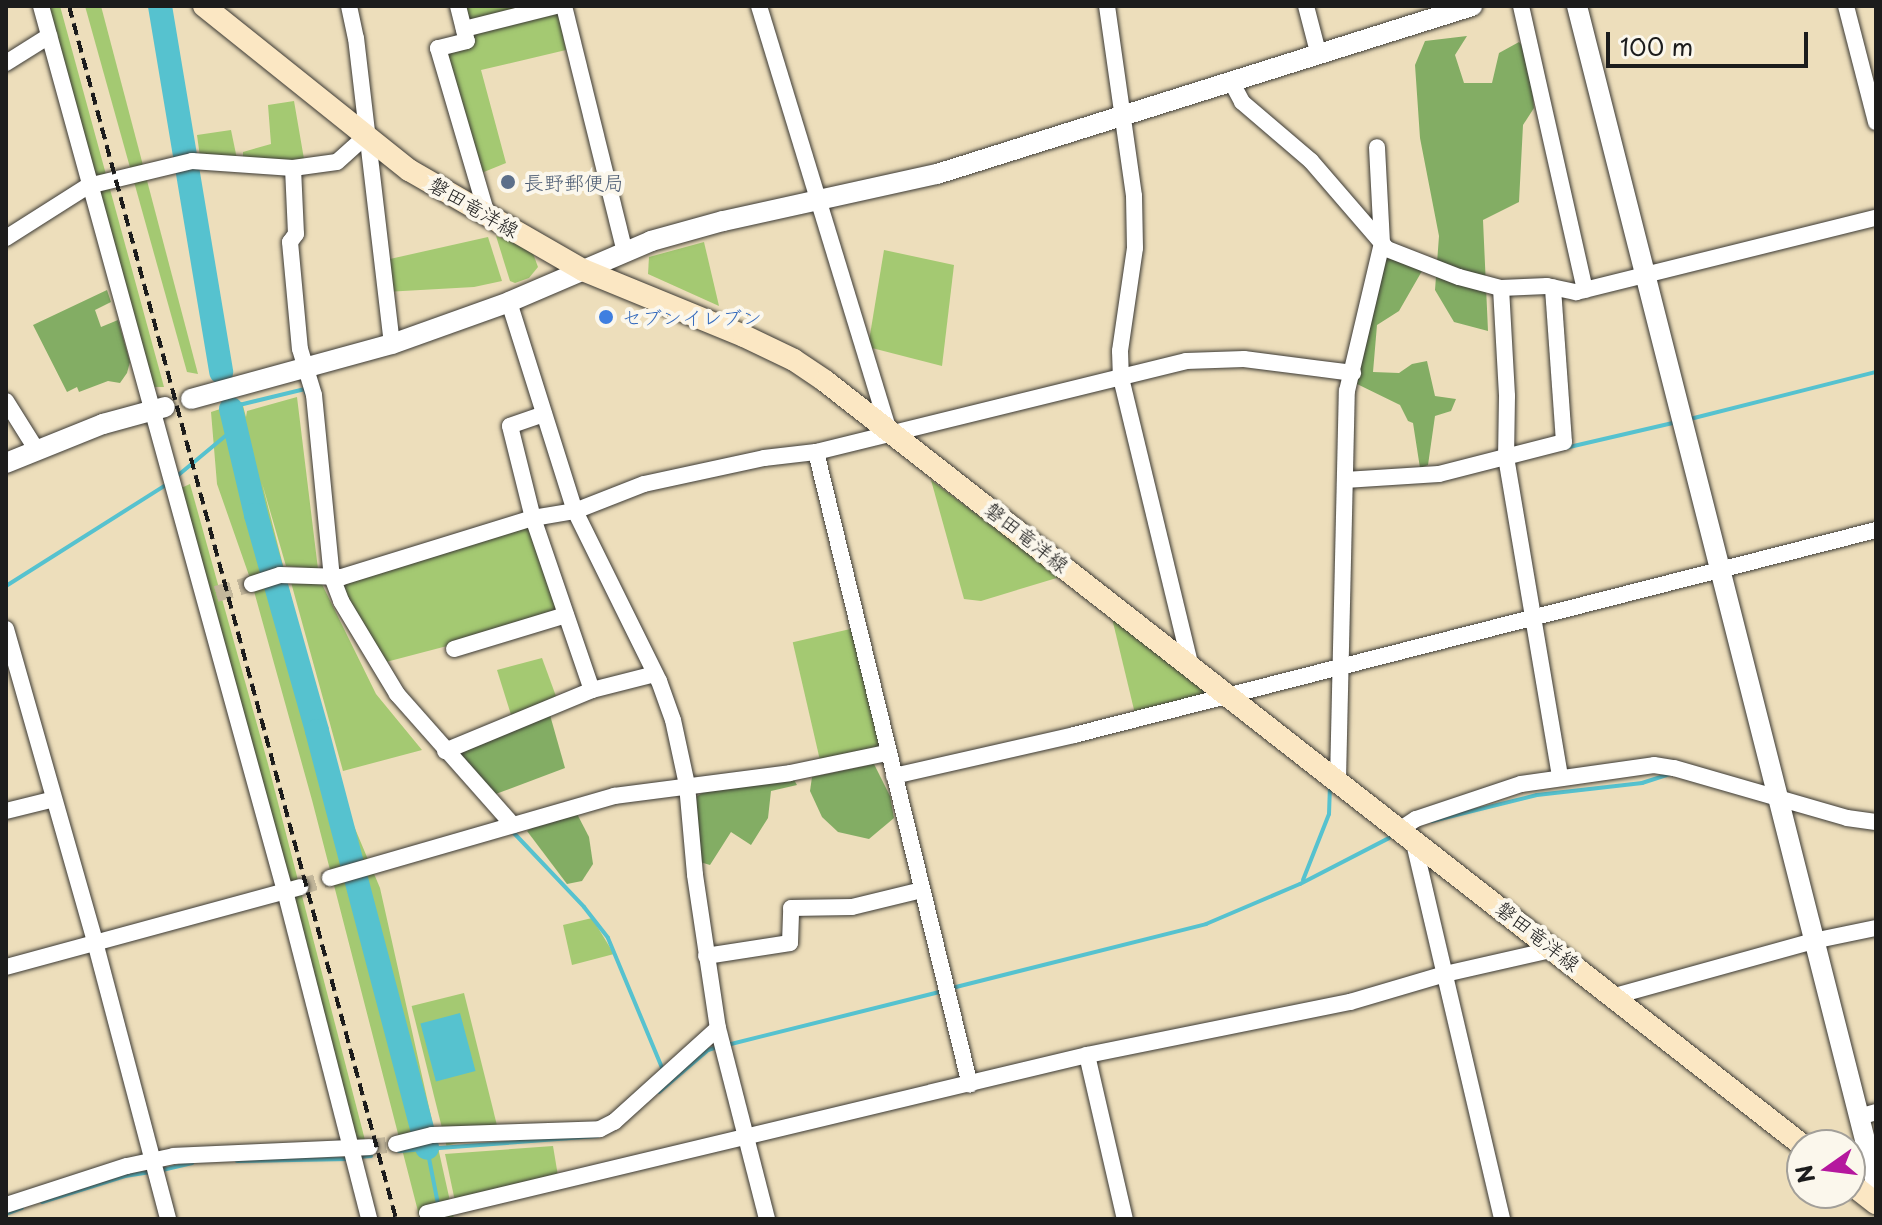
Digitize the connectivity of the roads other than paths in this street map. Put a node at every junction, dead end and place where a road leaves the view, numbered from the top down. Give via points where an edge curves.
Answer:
1 (41, 6) edge
2 (204, 6) edge
3 (349, 6) edge
4 (458, 6) edge
5 (556, 6) edge
6 (564, 6) edge
7 (759, 6) edge
8 (1107, 6) edge
9 (1306, 6) edge
10 (1472, 6) edge
11 (1521, 6) edge
12 (1577, 6) edge
13 (1846, 6) edge
14 (464, 29) junction
15 (49, 36) junction
16 (1318, 52) junction
17 (6, 63) edge
18 (1231, 81) junction
19 (1123, 118) junction
20 (1876, 122) edge
21 (365, 137) junction
22 (1377, 147) dead end
23 (293, 168) junction
24 (88, 186) junction
25 (817, 200) junction
26 (487, 215) junction
27 (1876, 218) edge
28 (6, 238) edge
29 (1382, 243) junction
30 (625, 252) junction
31 (583, 270) junction
32 (1645, 275) junction
33 (1553, 287) junction
34 (1501, 288) junction
35 (1585, 290) junction
36 (509, 302) junction
37 (392, 344) junction
38 (307, 369) junction
39 (1353, 373) junction
40 (1121, 378) junction
41 (191, 399) dead end
42 (6, 401) edge
43 (158, 409) junction
44 (544, 414) junction
45 (889, 432) junction
46 (36, 449) junction
47 (816, 452) junction
48 (1506, 457) junction
49 (6, 463) edge
50 (1345, 480) junction
51 (575, 511) junction
52 (533, 518) junction
53 (1876, 530) edge
54 (1719, 569) junction
55 (332, 577) junction
56 (252, 584) tunnel mouth
57 (566, 615) junction
58 (1533, 617) junction
59 (6, 629) edge
60 (454, 649) dead end
61 (1190, 663) junction
62 (1340, 666) junction
63 (655, 674) junction
64 (592, 690) junction
65 (1228, 694) junction
66 (445, 751) junction
67 (887, 753) junction
68 (894, 776) junction
69 (1560, 777) junction
70 (1338, 780) junction
71 (687, 785) junction
72 (1777, 797) junction
73 (54, 799) junction
74 (6, 811) edge
75 (1876, 822) edge
76 (513, 825) junction
77 (1407, 833) junction
78 (330, 878) tunnel mouth
79 (292, 889) junction
80 (922, 890) junction
81 (1876, 928) edge
82 (1813, 941) junction
83 (95, 942) junction
84 (1555, 949) junction
85 (706, 956) junction
86 (6, 967) edge
87 (1445, 974) junction
88 (1615, 996) junction
89 (718, 1028) junction
90 (1087, 1055) junction
91 (970, 1085) junction
92 (1868, 1114) edge
93 (1786, 1132) edge
94 (748, 1139) junction
95 (396, 1144) tunnel mouth
96 (370, 1147) tunnel mouth
97 (352, 1148) junction
98 (152, 1160) junction
99 (1876, 1183) edge
100 (6, 1205) edge
101 (427, 1213) dead end
102 (168, 1219) edge
103 (369, 1219) edge
104 (767, 1219) edge
105 (1125, 1219) edge
106 (1502, 1219) edge

1 - 15 street
2 - 21 main road, 磐田竜洋線
3 - 21 street
4 - 14 street
5 - 14 street
6 - 30 street
7 - 25 street
8 - 19 street
9 - 16 street
10 - 16 street
11 - 35 street
12 - 32 street
13 - 20 street
14 - 26 street via 467,41 438,48
15 - 17 street
15 - 24 street
16 - 18 street
18 - 19 street
18 - 29 street via 1242,102 1311,161
19 - 25 street via 937,174
19 - 40 street via 1135,248
21 - 23 street via 337,162
21 - 26 main road, 磐田竜洋線 via 409,170
21 - 37 street
22 - 29 street
23 - 24 street via 192,161
23 - 38 street via 296,234 290,242 300,349
24 - 28 street
24 - 43 street
25 - 30 street via 723,221
25 - 45 street
26 - 31 main road, 磐田竜洋線
27 - 32 street
29 - 34 street via 1459,277
29 - 39 street
30 - 31 street
31 - 36 street
31 - 45 main road, 磐田竜洋線 via 794,360
32 - 35 street
32 - 54 street
33 - 34 street
33 - 35 street
33 - 48 street via 1564,442
34 - 48 street
36 - 37 street
36 - 44 street
37 - 38 street
38 - 41 street
38 - 55 street
39 - 40 street via 1244,359 1186,361
39 - 50 street via 1347,391
40 - 45 street
40 - 61 street
42 - 46 street
43 - 46 street
43 - 79 street
44 - 51 street
44 - 52 street via 510,426
45 - 47 street
45 - 61 main road, 磐田竜洋線
46 - 49 street
47 - 51 street via 644,484
47 - 67 street
48 - 50 street via 1439,474
48 - 58 street
50 - 62 street
51 - 52 street
51 - 63 street
52 - 55 street
52 - 57 street
53 - 54 street
54 - 58 street
54 - 72 street
55 - 56 street via 280,575
55 - 66 street via 397,694
57 - 60 street
57 - 64 street
58 - 62 street
58 - 69 street
59 - 73 street
61 - 65 main road, 磐田竜洋線
62 - 65 street
62 - 70 street
63 - 64 street
63 - 71 street via 673,720
64 - 66 street
65 - 68 street
65 - 70 main road, 磐田竜洋線
66 - 76 street
67 - 68 street
67 - 71 street via 790,773
68 - 80 street
69 - 72 street via 1654,765
69 - 77 street via 1477,796 1416,819
70 - 77 main road, 磐田竜洋線
71 - 76 street via 614,796
71 - 85 street
72 - 75 street
72 - 82 street
73 - 74 street
73 - 83 street
76 - 78 street
77 - 84 main road, 磐田竜洋線
77 - 87 street
79 - 83 street
79 - 97 street
80 - 85 street via 852,907 791,908 790,943
80 - 91 street
81 - 82 street
82 - 88 street
82 - 92 street
83 - 86 street
83 - 98 street
84 - 87 street
84 - 88 main road, 磐田竜洋線
85 - 89 street
87 - 90 street via 1350,1002
87 - 106 street
88 - 93 main road, 磐田竜洋線
89 - 94 street
89 - 95 street via 600,1129 432,1135
90 - 91 street
90 - 105 street
91 - 94 street
92 - 99 street
94 - 101 street
94 - 104 street
96 - 97 street
97 - 98 street
97 - 103 street
98 - 100 street
98 - 102 street

